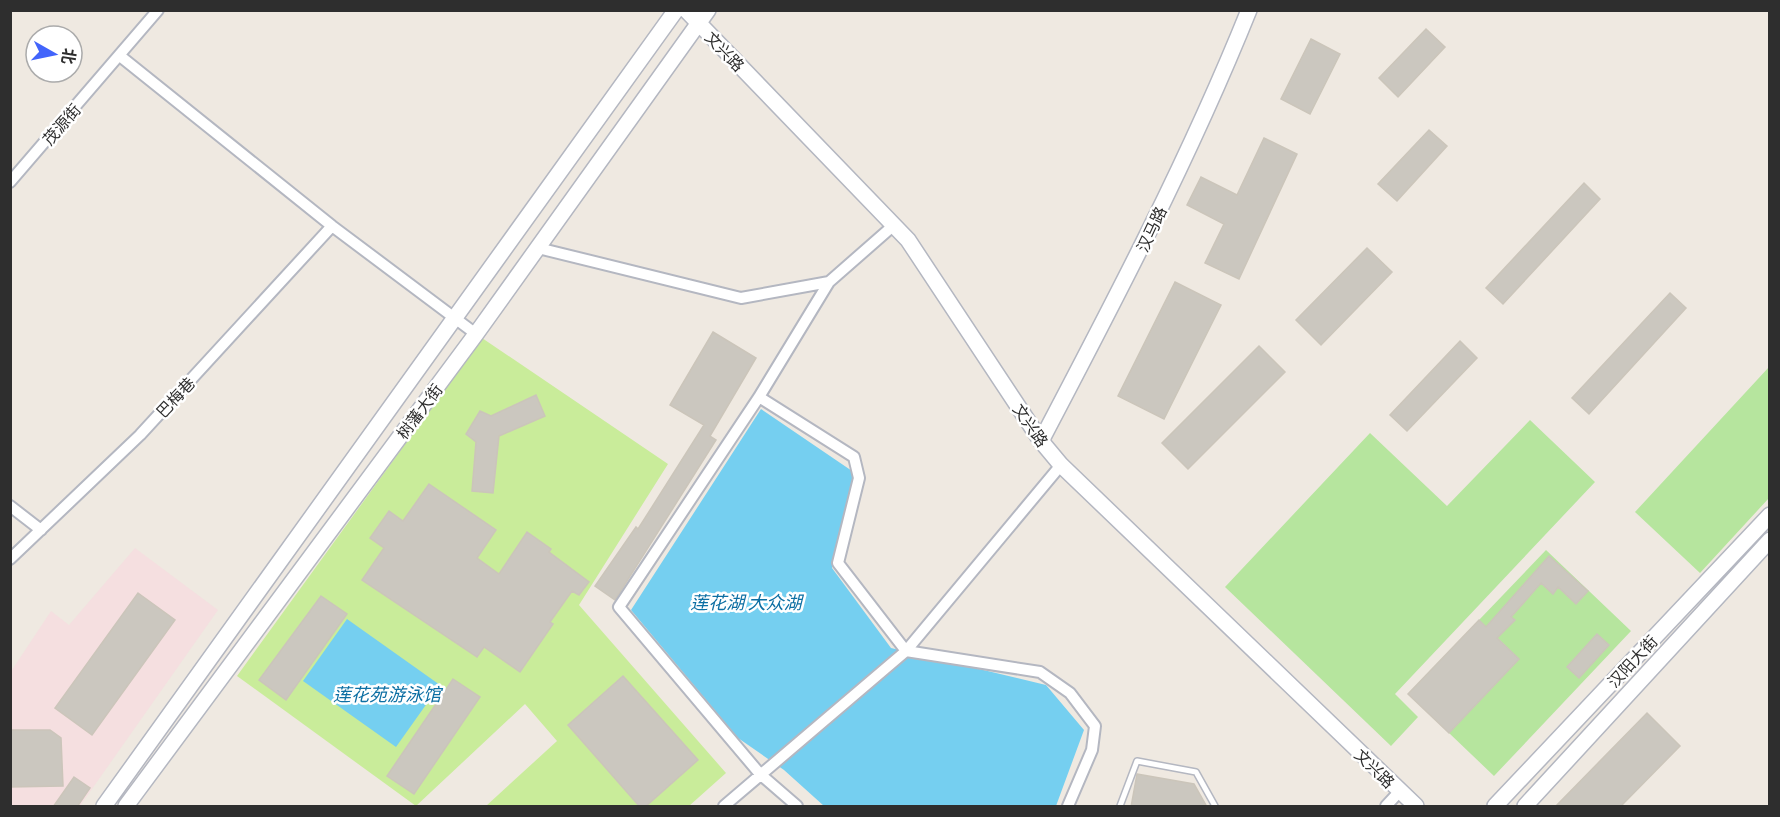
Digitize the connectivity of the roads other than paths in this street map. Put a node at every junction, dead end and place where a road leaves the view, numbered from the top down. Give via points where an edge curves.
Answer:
1 (158, 10) edge
2 (676, 10) edge
3 (686, 10) edge
4 (708, 10) edge
5 (1249, 10) edge
6 (698, 23) junction
7 (120, 56) junction
8 (10, 182) edge
9 (894, 225) junction
10 (332, 226) junction
11 (538, 248) junction
12 (829, 282) junction
13 (455, 319) junction
14 (476, 334) junction
15 (759, 397) junction
16 (1041, 441) junction
17 (1061, 465) junction
18 (10, 506) edge
19 (1770, 515) edge
20 (41, 530) junction
21 (1770, 540) edge
22 (10, 559) edge
23 (906, 651) junction
24 (760, 774) junction
25 (1400, 792) junction
26 (104, 807) edge
27 (126, 807) edge
28 (724, 807) edge
29 (797, 807) edge
30 (1068, 807) edge
31 (1120, 807) edge
32 (1215, 807) edge
33 (1386, 807) edge
34 (1416, 807) edge
35 (1495, 807) edge
36 (1525, 807) edge

1 - 7 street, 茂源街
2 - 13 street, 树藩大街
3 - 6 street, 文兴路
4 - 6 street, 树藩大街
5 - 16 street, 汉马路 via 1216,90 1134,263
6 - 9 street, 文兴路
6 - 11 street, 树藩大街
7 - 8 street, 茂源街
7 - 10 street
9 - 12 street
9 - 16 street, 文兴路 via 908,240
10 - 13 street
10 - 20 street, 巴梅巷 via 140,435
11 - 12 street via 741,298
11 - 14 street, 树藩大街
12 - 15 street
13 - 14 street
13 - 26 street, 树藩大街
14 - 27 street, 树藩大街
15 - 23 street via 854,457 859,478 838,563
15 - 24 street via 619,607
16 - 17 street, 文兴路
17 - 23 street
17 - 25 street, 文兴路
18 - 20 street
19 - 35 street, 汉阳大街
20 - 22 street, 巴梅巷
21 - 36 street, 汉阳大街
23 - 24 street
23 - 30 street via 1040,672 1070,693 1095,726 1092,750
24 - 28 street
24 - 29 street
25 - 33 street
25 - 34 street, 文兴路
31 - 32 lane via 1137,761 1196,772

